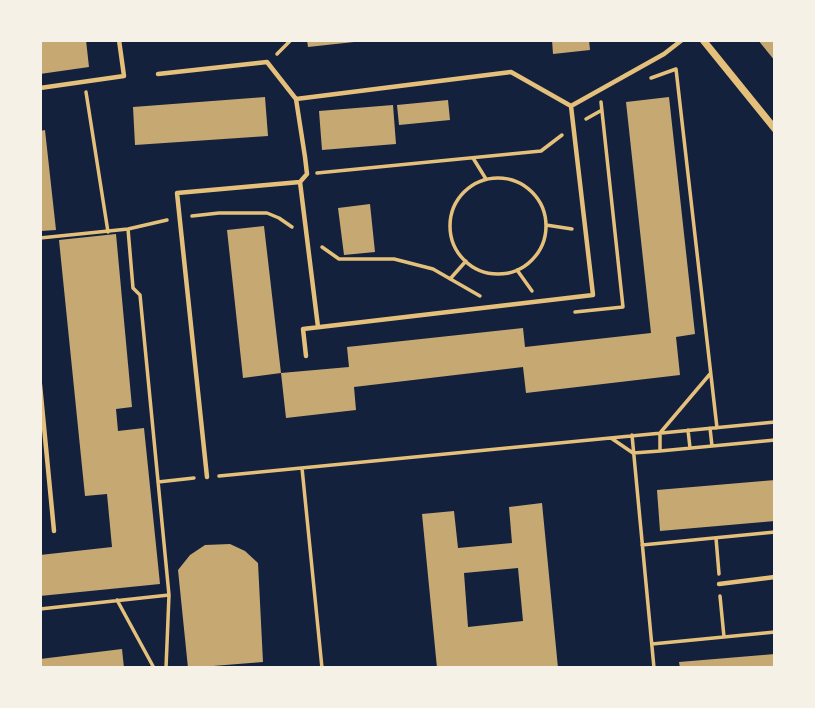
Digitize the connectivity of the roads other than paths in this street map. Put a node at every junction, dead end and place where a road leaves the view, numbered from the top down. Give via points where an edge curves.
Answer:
1 (119, 40) edge
2 (682, 40) edge
3 (703, 40) edge
4 (158, 74) dead end
5 (40, 88) edge
6 (296, 99) junction
7 (571, 106) junction
8 (775, 129) edge
9 (300, 182) junction
10 (318, 327) junction
11 (306, 356) dead end
12 (40, 385) edge
13 (206, 477) road end
14 (54, 531) dead end
15 (775, 578) edge
16 (719, 584) dead end

1 - 5 lane via 124,76
2 - 7 lane
3 - 8 street
4 - 6 lane via 267,62
6 - 7 lane via 511,72
6 - 9 lane via 307,174
7 - 10 lane via 593,295
9 - 10 lane
9 - 13 lane via 177,193
10 - 11 lane via 303,329
12 - 14 lane
15 - 16 lane

